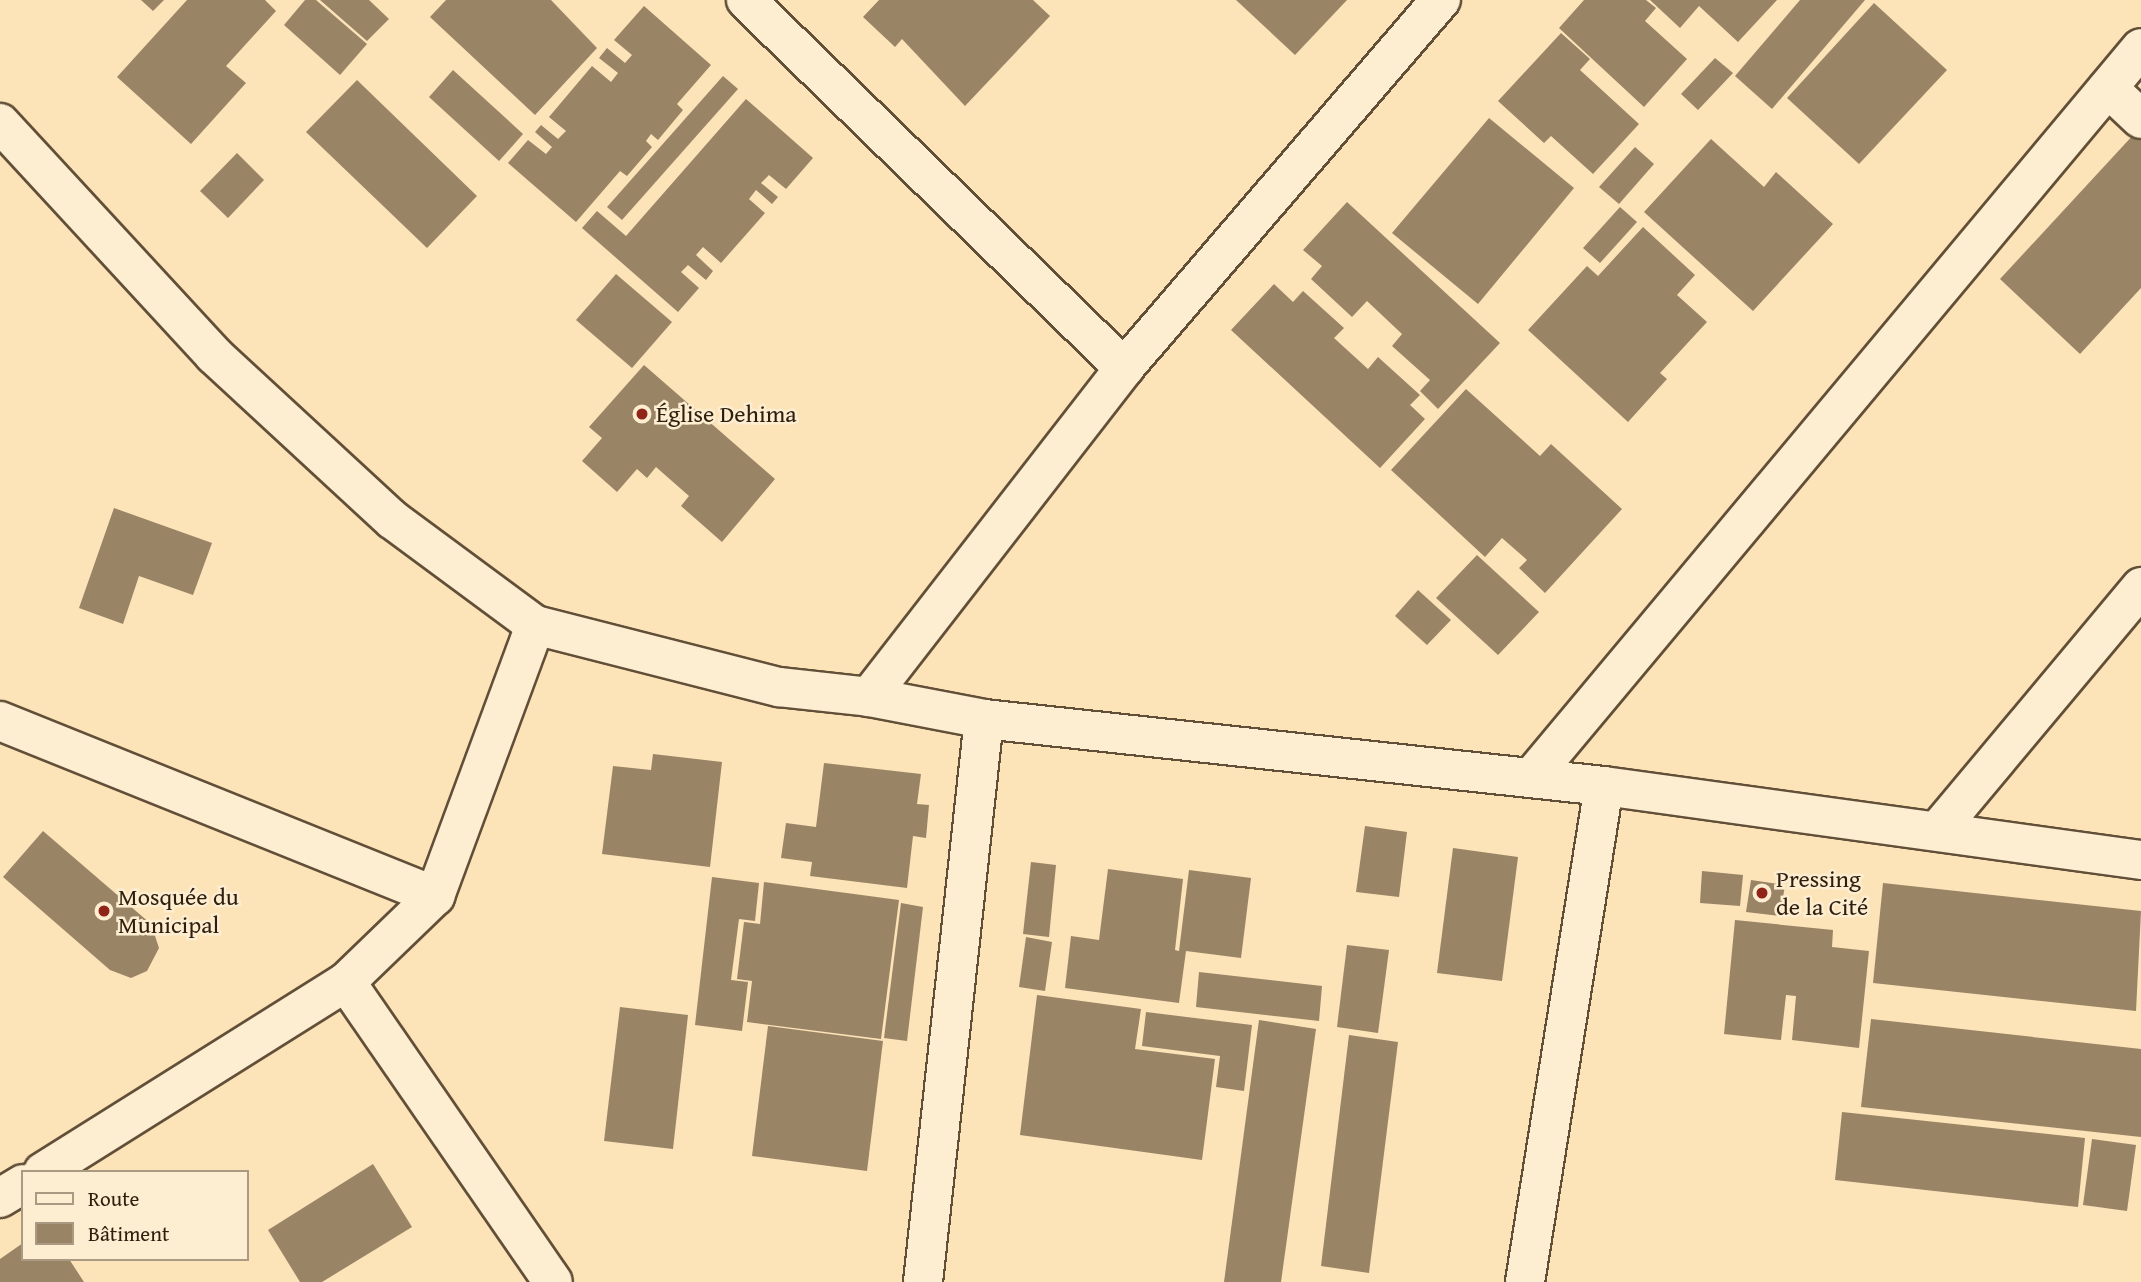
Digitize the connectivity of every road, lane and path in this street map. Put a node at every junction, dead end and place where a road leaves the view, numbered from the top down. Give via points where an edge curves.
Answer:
1 (746, 0) edge
2 (1441, 0) edge
3 (2141, 48) edge
4 (2108, 88) junction
5 (2141, 119) edge
6 (0, 123) edge
7 (1124, 369) junction
8 (2141, 587) edge
9 (535, 625) junction
10 (869, 697) junction
11 (984, 719) junction
12 (0, 721) edge
13 (1531, 778) junction
14 (1604, 786) junction
15 (1938, 830) junction
16 (2141, 860) edge
17 (435, 896) junction
18 (346, 982) junction
19 (46, 1170) edge
20 (21, 1185) edge
21 (0, 1198) edge
22 (552, 1282) edge
23 (923, 1282) edge
24 (1525, 1282) edge

1 - 7 street
2 - 7 street
3 - 4 street
4 - 5 street
4 - 13 street
6 - 9 street via 214,355 394,520
7 - 10 street
8 - 15 street
9 - 10 street via 779,687
9 - 17 street
10 - 11 street
11 - 13 street
11 - 23 street
12 - 17 street
13 - 14 street
14 - 15 street
14 - 24 street
15 - 16 street
17 - 18 street
18 - 19 street
18 - 22 street
20 - 21 street

